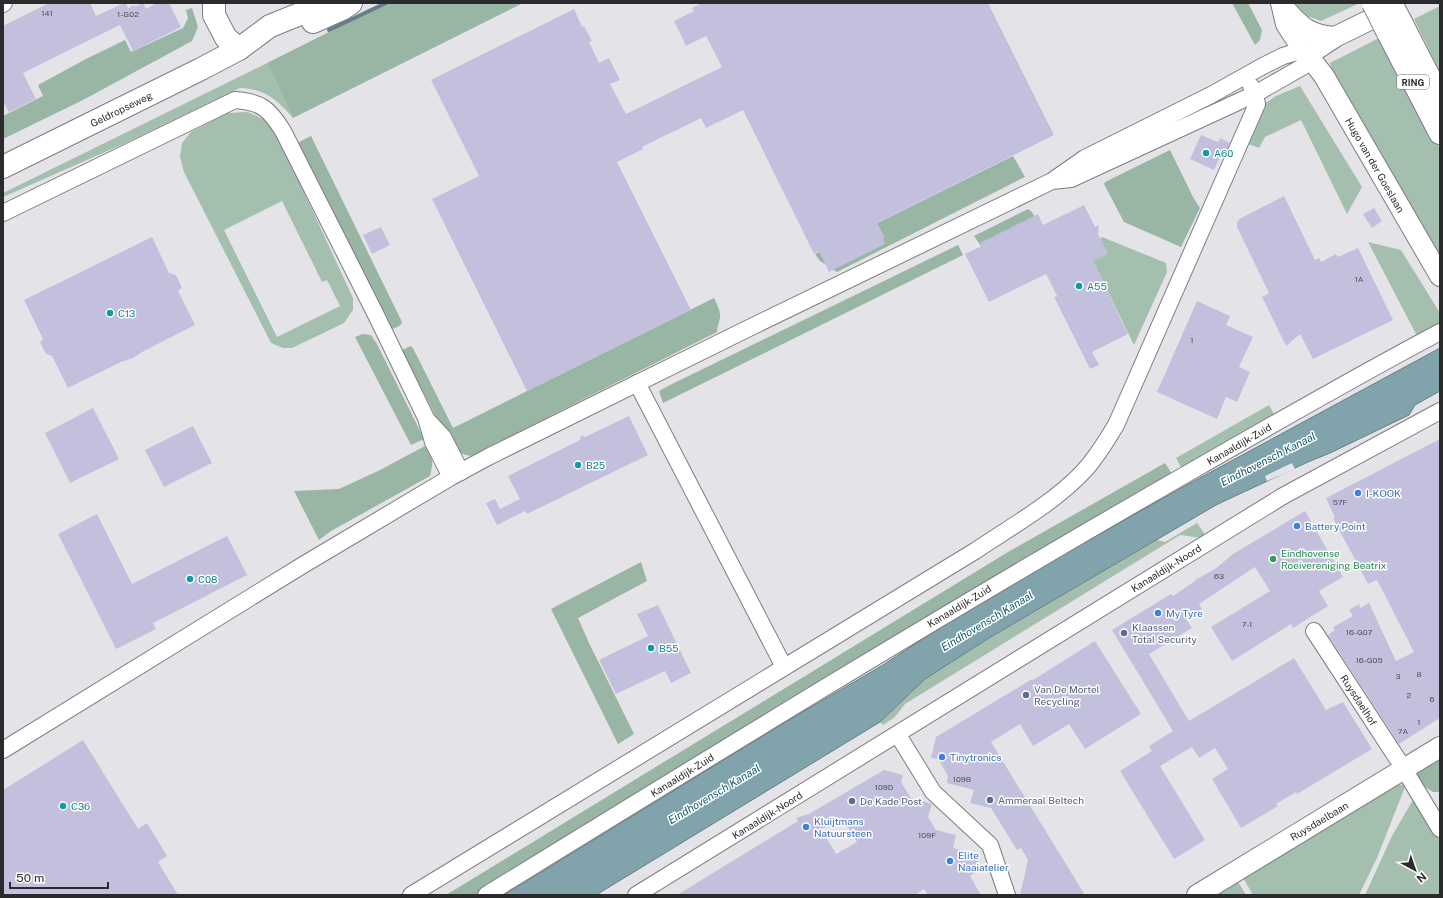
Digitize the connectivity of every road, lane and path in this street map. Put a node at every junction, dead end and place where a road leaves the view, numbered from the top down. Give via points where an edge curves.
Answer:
1 (214, 3) edge
2 (218, 3) edge
3 (326, 3) edge
4 (351, 3) edge
5 (1373, 3) edge
6 (1391, 3) edge
7 (1281, 4) edge
8 (1397, 19) edge
9 (1335, 37) junction
10 (239, 49) junction
11 (1308, 55) junction
12 (1246, 76) junction
13 (1255, 94) junction
14 (1440, 98) edge
15 (1440, 133) edge
16 (3, 167) edge
17 (1052, 181) junction
18 (3, 213) edge
19 (1440, 276) edge
20 (1440, 332) edge
21 (638, 383) junction
22 (1440, 411) edge
23 (456, 474) junction
24 (1314, 631) dead end
25 (784, 667) junction
26 (898, 735) junction
27 (1440, 747) edge
28 (3, 750) edge
29 (1404, 769) junction
30 (1440, 829) edge
31 (411, 895) edge
32 (486, 895) edge
33 (636, 895) edge
34 (1007, 895) edge
35 (1197, 895) edge

1 - 10 main road via 214,15 226,38
2 - 10 main road via 226,9 238,32
3 - 10 main road, Geldropseweg via 270,26
4 - 10 main road, Geldropseweg via 276,40
5 - 8 main road, RING, bridge
6 - 8 main road, RING, bridge
7 - 9 street, Hugo van der Goeslaan via 1293,18 1312,33
7 - 11 street, Hugo van der Goeslaan via 1286,24
8 - 9 street
8 - 14 main road, RING
8 - 15 main road, RING
9 - 11 street
10 - 16 main road, Geldropseweg
11 - 12 street via 1297,52 1283,56
11 - 13 street via 1304,66
11 - 19 street, Hugo van der Goeslaan via 1324,76
12 - 13 street
12 - 17 street via 1084,158
13 - 17 street via 1071,179
13 - 25 street via 1257,104 1116,424 1083,472 1050,501 982,546
17 - 21 street
18 - 23 street via 236,100 250,101 264,108 273,115 283,131 426,418 433,442
20 - 32 street, Kanaaldijk-Zuid via 1066,543 879,654
21 - 23 street
21 - 25 street
22 - 26 street, Kanaaldijk-Noord via 1283,496
23 - 28 street
24 - 29 street, Ruysdaelhof
25 - 31 street
26 - 33 street, Kanaaldijk-Noord
26 - 34 street via 932,792 990,845
27 - 29 street, Ruysdaelbaan
29 - 30 street, Ruysdaelhof
29 - 35 street, Ruysdaelbaan

